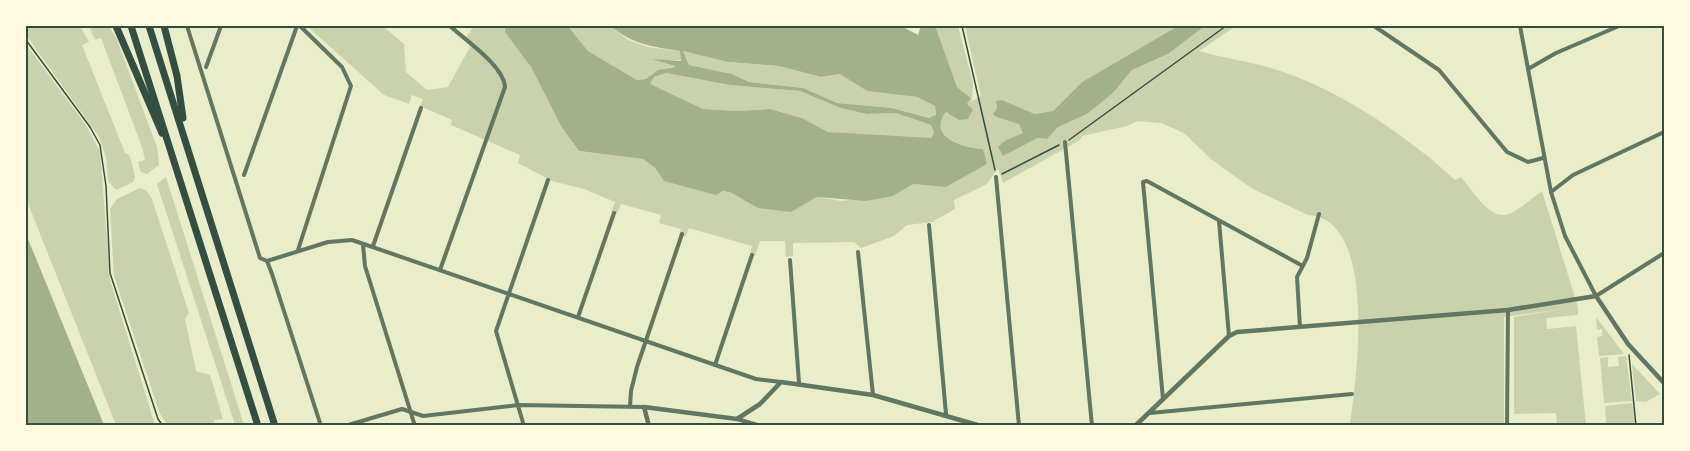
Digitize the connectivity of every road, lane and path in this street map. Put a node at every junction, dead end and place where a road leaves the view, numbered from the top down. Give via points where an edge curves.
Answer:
1 (116, 26) edge
2 (131, 26) edge
3 (149, 26) edge
4 (164, 26) edge
5 (187, 26) edge
6 (221, 26) edge
7 (298, 26) edge
8 (450, 26) edge
9 (962, 26) edge
10 (1226, 26) edge
11 (1374, 26) edge
12 (1520, 26) edge
13 (1605, 26) edge
14 (1619, 26) edge
15 (1603, 32) junction
16 (26, 39) edge
17 (206, 68) dead end
18 (1528, 69) junction
19 (421, 108) dead end
20 (1665, 132) edge
21 (186, 138) junction
22 (1065, 142) junction
23 (170, 145) junction
24 (1543, 158) junction
25 (244, 175) dead end
26 (996, 177) junction
27 (548, 180) dead end
28 (1551, 192) junction
29 (614, 213) dead end
30 (1319, 214) dead end
31 (1219, 220) junction
32 (928, 225) dead end
33 (682, 234) dead end
34 (363, 245) junction
35 (373, 246) junction
36 (298, 250) junction
37 (858, 252) dead end
38 (1665, 253) edge
39 (752, 255) dead end
40 (790, 260) dead end
41 (267, 261) junction
42 (1301, 265) junction
43 (440, 270) junction
44 (508, 294) junction
45 (1596, 296) junction
46 (1508, 310) junction
47 (578, 317) junction
48 (1300, 327) junction
49 (1229, 336) junction
50 (647, 341) junction
51 (1628, 344) junction
52 (715, 364) junction
53 (781, 382) junction
54 (1665, 382) edge
55 (799, 383) junction
56 (1352, 394) dead end
57 (873, 395) junction
58 (1162, 399) junction
59 (518, 405) junction
60 (630, 406) junction
61 (644, 407) junction
62 (411, 412) junction
63 (1148, 413) junction
64 (946, 414) junction
65 (737, 419) junction
66 (163, 426) edge
67 (258, 426) edge
68 (275, 426) edge
69 (321, 426) edge
70 (345, 426) edge
71 (415, 426) edge
72 (524, 426) edge
73 (649, 426) edge
74 (761, 426) edge
75 (981, 426) edge
76 (1019, 426) edge
77 (1092, 426) edge
78 (1135, 426) edge
79 (1507, 426) edge
80 (1636, 426) edge

1 - 23 highway
2 - 23 highway
3 - 21 highway
4 - 21 highway via 177,76
5 - 41 street via 260,258
6 - 17 street
7 - 25 street
7 - 36 street via 342,67 351,86
8 - 43 street via 497,68 505,81
9 - 26 path
10 - 22 path
11 - 24 street via 1439,70 1507,152 1528,162
12 - 18 street
13 - 15 street
14 - 15 street
15 - 18 street
16 - 66 path via 100,145 110,273
18 - 24 street
19 - 35 street
20 - 28 street via 1573,175
21 - 68 highway
22 - 26 path
22 - 77 street
23 - 67 highway
24 - 28 street
26 - 76 street
27 - 44 street
28 - 45 street via 1565,236
29 - 47 street
30 - 42 street via 1307,258
31 - 42 street
31 - 49 street
31 - 58 street via 1143,182
32 - 64 street
33 - 50 street
34 - 35 street
34 - 36 street via 352,240
34 - 62 street via 365,266
35 - 43 street
36 - 41 street
37 - 57 street
38 - 45 street
39 - 52 street
40 - 55 street
41 - 69 street
42 - 48 street via 1297,277
43 - 44 street
44 - 47 street
44 - 59 street via 496,332
45 - 46 street
45 - 51 street
46 - 48 street
46 - 79 street
47 - 50 street
48 - 49 street
49 - 58 street
50 - 52 street
50 - 60 street
51 - 54 street
51 - 80 path
52 - 53 street via 756,379
53 - 55 street
53 - 65 street via 760,404
55 - 57 street
56 - 63 street
57 - 64 street
58 - 63 street
59 - 60 street
59 - 62 street via 423,416
59 - 72 street
60 - 61 street
61 - 65 street
61 - 73 street
62 - 70 street via 402,409
62 - 71 street
63 - 78 street
64 - 75 street
65 - 74 street

